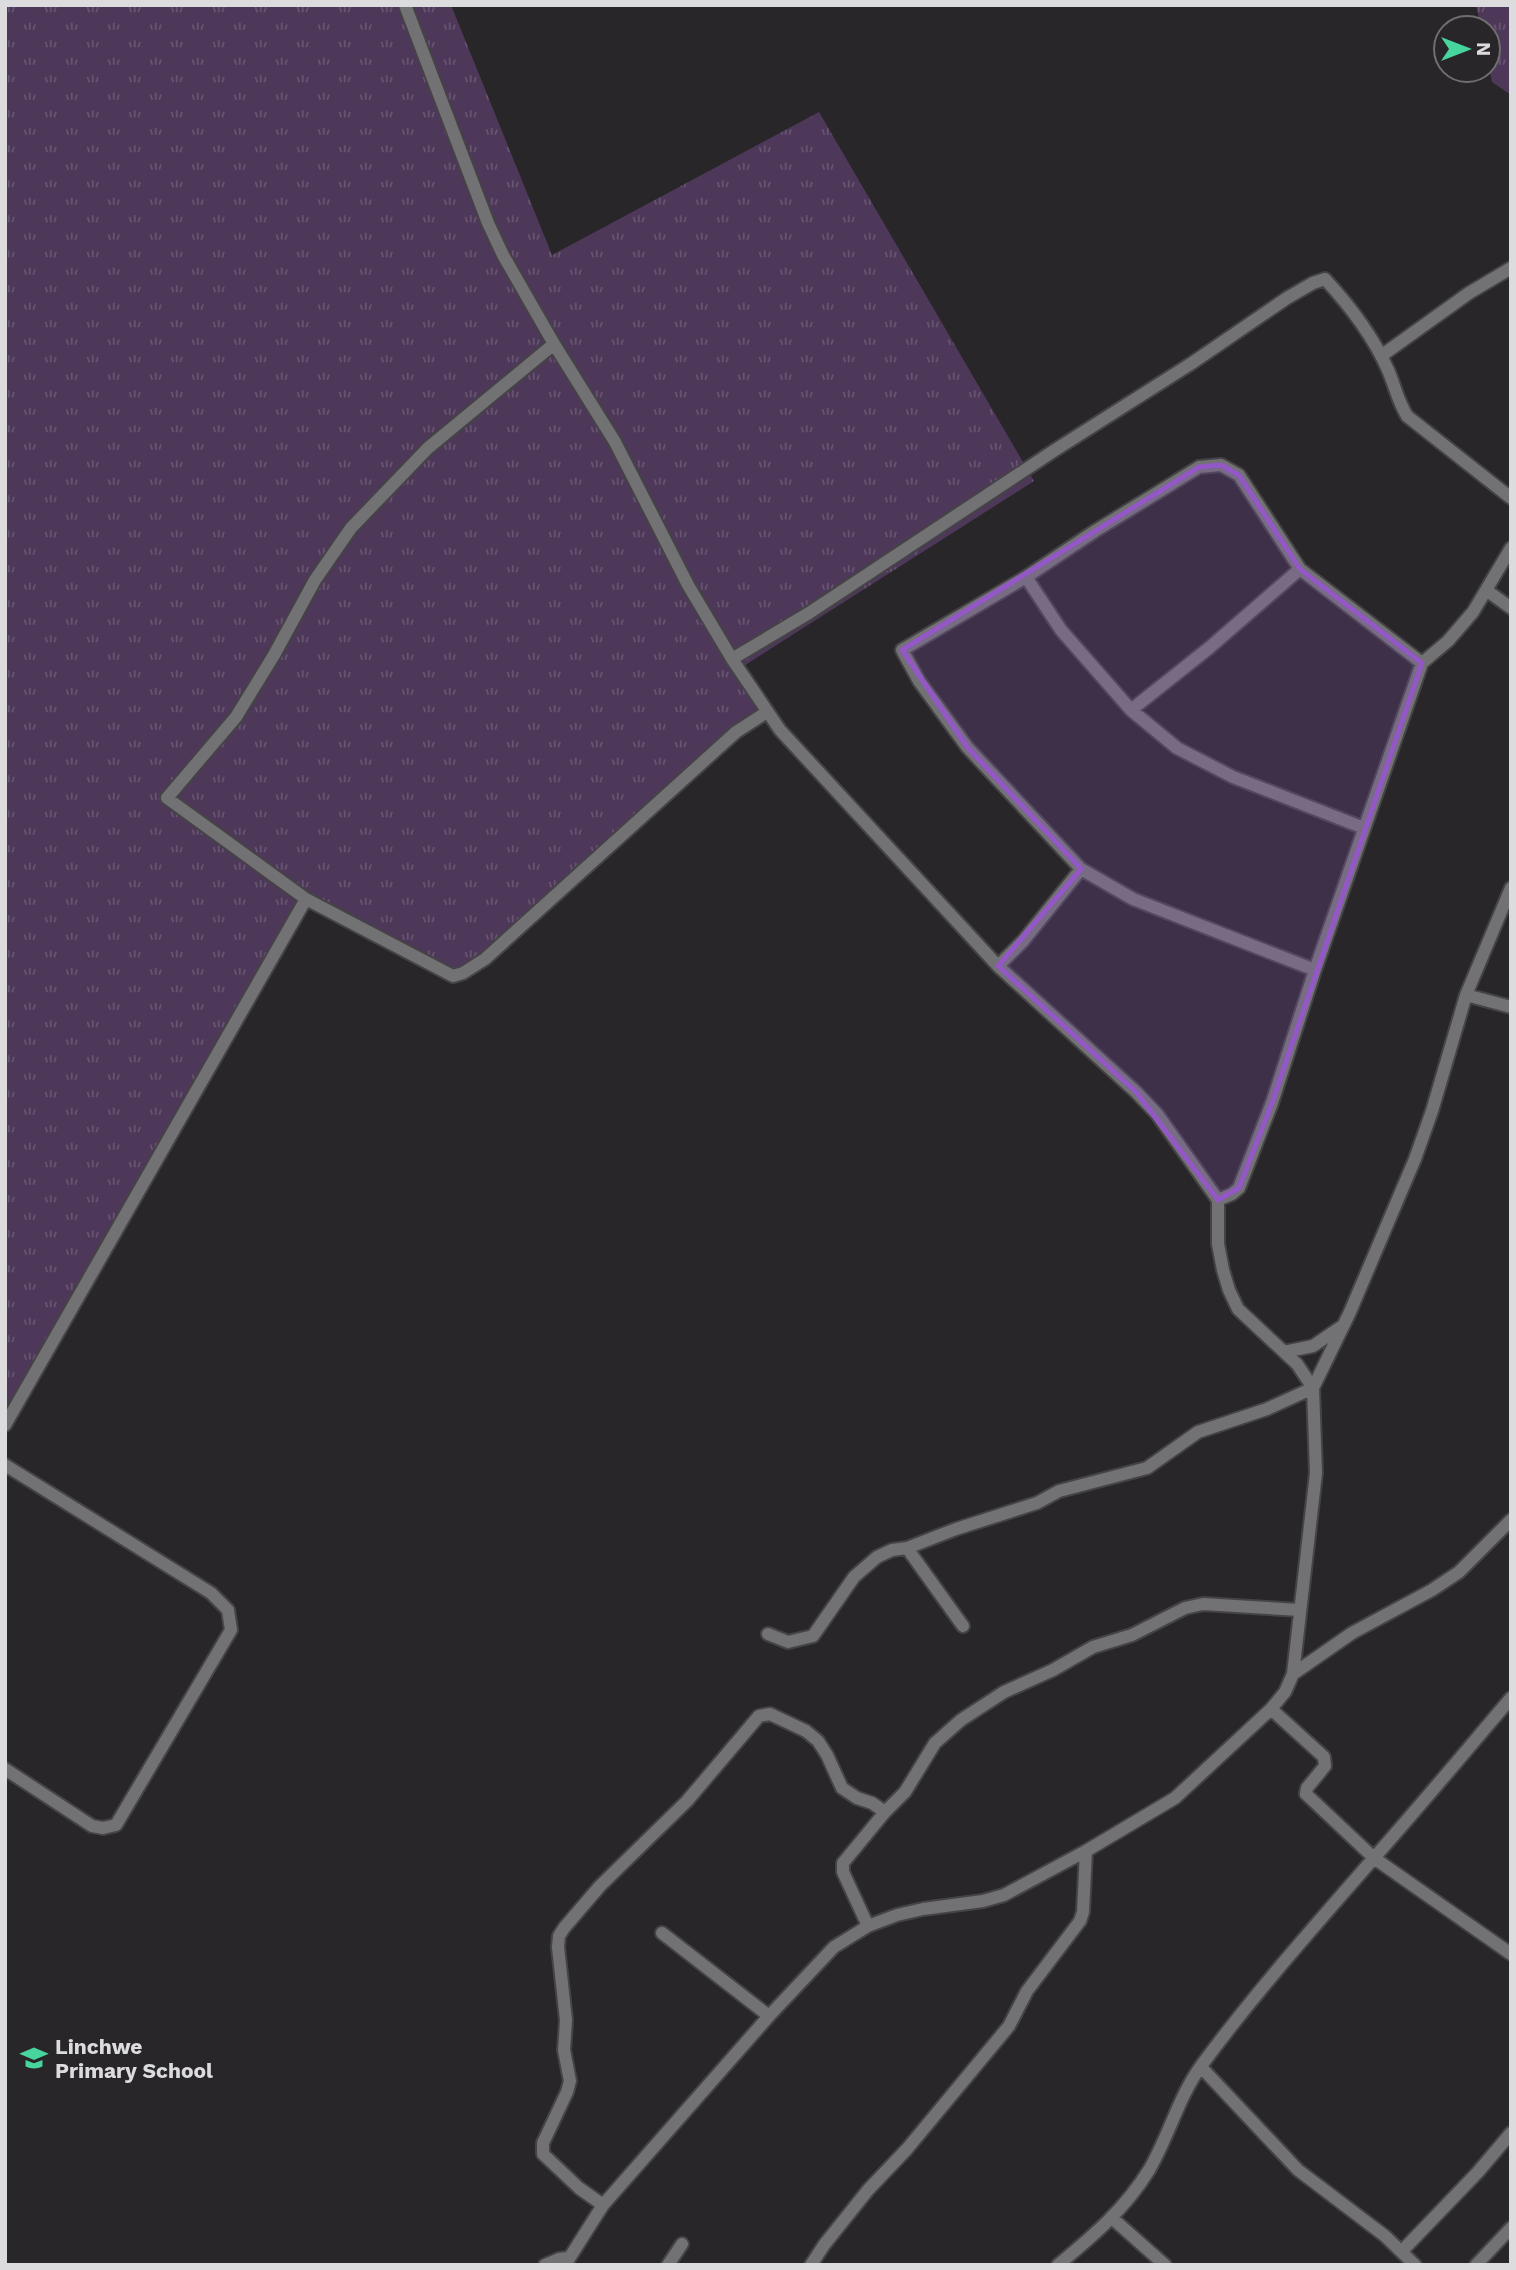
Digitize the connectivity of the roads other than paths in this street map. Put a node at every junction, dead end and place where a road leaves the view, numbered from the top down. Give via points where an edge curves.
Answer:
1 (405, 5) edge
2 (1511, 268) edge
3 (554, 344) junction
4 (1381, 356) junction
5 (1511, 498) edge
6 (1511, 548) edge
7 (1300, 569) junction
8 (1026, 577) junction
9 (1486, 590) junction
10 (1511, 608) edge
11 (732, 659) junction
12 (1422, 663) junction
13 (1131, 710) junction
14 (767, 712) junction
15 (1364, 828) junction
16 (1081, 869) junction
17 (1511, 888) edge
18 (306, 899) junction
19 (999, 966) junction
20 (1315, 970) junction
21 (1466, 995) junction
22 (1511, 1007) edge
23 (1218, 1200) junction
24 (1344, 1325) junction
25 (1284, 1352) junction
26 (1313, 1388) junction
27 (5, 1425) edge
28 (5, 1465) edge
29 (1511, 1520) edge
30 (908, 1548) junction
31 (1300, 1610) junction
32 (963, 1626) dead end
33 (768, 1634) dead end
34 (1293, 1674) junction
35 (1511, 1698) edge
36 (1271, 1709) junction
37 (5, 1769) edge
38 (885, 1812) junction
39 (1086, 1851) junction
40 (1374, 1858) junction
41 (868, 1926) junction
42 (662, 1933) dead end
43 (1511, 1954) edge
44 (769, 2016) junction
45 (1200, 2067) junction
46 (1511, 2133) edge
47 (603, 2205) junction
48 (1112, 2218) junction
49 (1511, 2228) edge
50 (681, 2244) dead end
51 (1402, 2251) junction
52 (567, 2262) edge
53 (545, 2265) edge
54 (668, 2265) edge
55 (811, 2265) edge
56 (1058, 2265) edge
57 (1165, 2265) edge
58 (1415, 2265) edge
59 (1476, 2265) edge

1 - 3 street via 488,223
2 - 4 street
3 - 11 street via 615,442 688,585
3 - 18 street via 428,448 351,528 315,580 236,717 167,798
4 - 5 street via 1407,416
4 - 11 street via 1351,307 1325,279 1313,283
6 - 9 street
7 - 8 street via 1239,475 1221,465 1199,467
7 - 12 street
7 - 13 street
8 - 13 street via 1061,630
8 - 16 street via 902,650 967,747
9 - 10 street
9 - 12 street via 1460,629
11 - 14 street
12 - 15 street
13 - 15 street via 1177,748 1233,777
14 - 18 street via 736,732 485,959 463,973 453,976
14 - 19 street
15 - 20 street
16 - 19 street
16 - 20 street via 1133,900
17 - 21 street
18 - 27 street
19 - 23 street via 1157,1114
20 - 23 street via 1239,1188
21 - 22 street
21 - 24 street via 1415,1159
23 - 25 street via 1218,1244 1229,1290 1238,1309
24 - 25 street via 1313,1346
24 - 26 street
25 - 26 street
26 - 30 street via 1198,1432 1147,1468 1059,1492
26 - 31 street via 1316,1473
28 - 37 street via 211,1593 228,1610 231,1630 116,1825 92,1826
29 - 34 street via 1459,1572 1352,1633
30 - 32 street
30 - 33 street via 877,1557 854,1577 813,1636 788,1642
31 - 34 street
31 - 38 street via 1196,1605 1132,1635 1093,1647 1004,1692 956,1724 935,1743 905,1792
34 - 36 street
35 - 40 street
36 - 39 street via 1175,1798
36 - 40 street via 1324,1757 1325,1766 1306,1794
38 - 41 street via 843,1863
38 - 47 street via 842,1788 812,1736 770,1714 759,1716 687,1801 564,1928 558,1947 570,2081 543,2143 543,2154
39 - 41 street via 1004,1895 923,1909
39 - 55 street via 1080,1921 1027,1991 1009,2026 868,2190
40 - 43 street
40 - 45 street via 1275,1971
41 - 44 street via 834,1947
42 - 44 street
44 - 47 street
45 - 48 street via 1184,2090 1149,2169
45 - 51 street via 1298,2170
46 - 51 street
47 - 52 street
48 - 56 street
48 - 57 street
49 - 59 street
50 - 54 street
51 - 58 street
52 - 53 street via 559,2259

